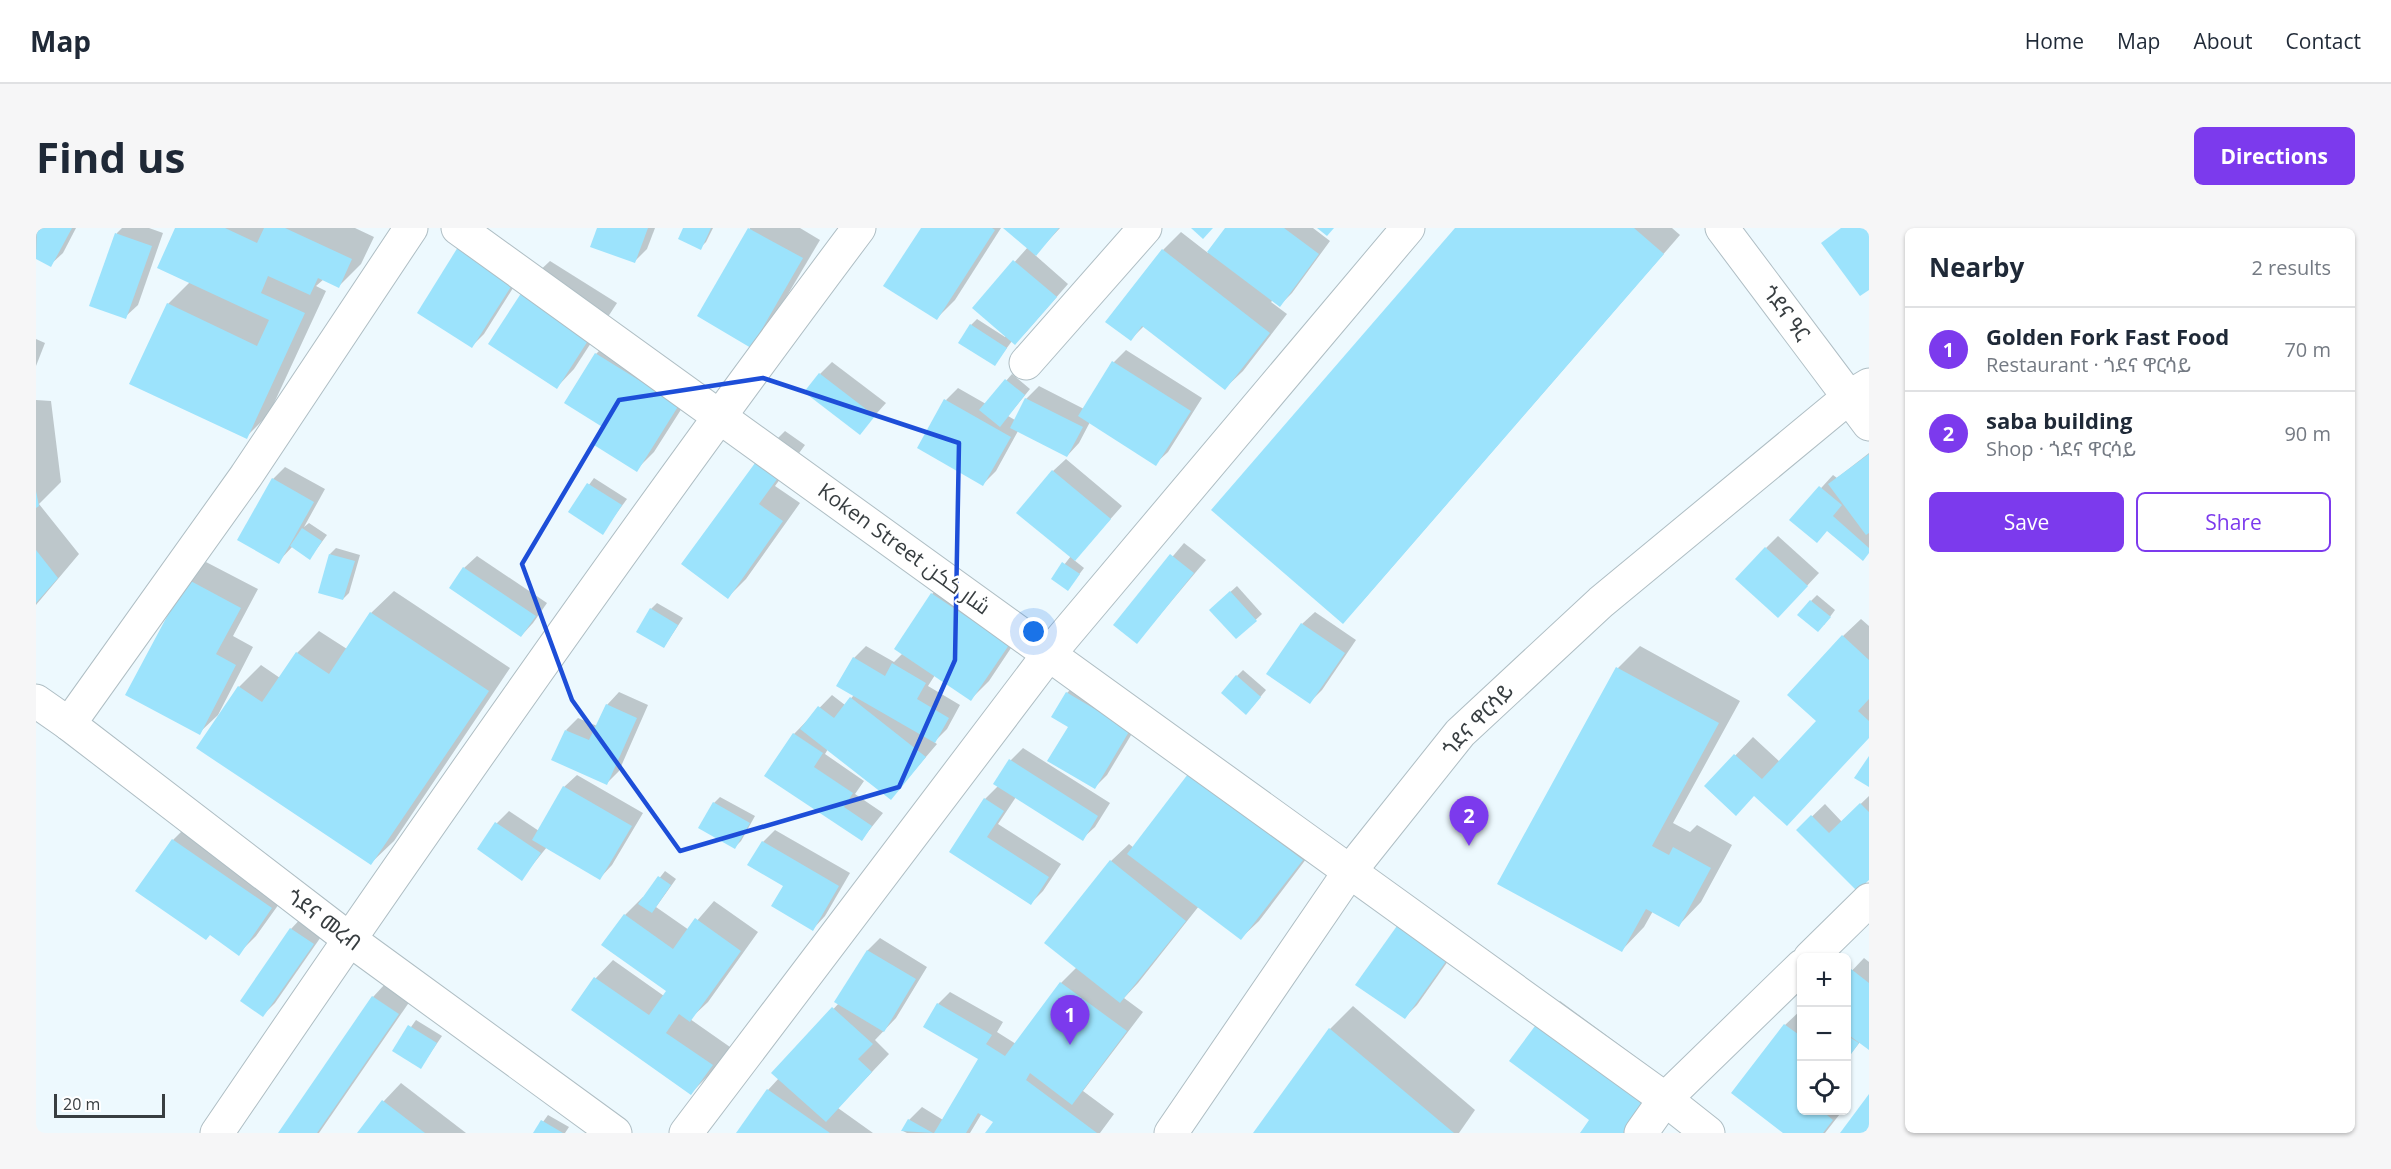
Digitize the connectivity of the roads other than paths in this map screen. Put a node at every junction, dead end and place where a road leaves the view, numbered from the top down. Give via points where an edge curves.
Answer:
1 (411, 228) edge
2 (458, 228) edge
3 (859, 228) edge
4 (1145, 228) edge
5 (1408, 228) edge
6 (1722, 228) edge
7 (1026, 363) dead end
8 (1859, 391) edge
9 (718, 416) junction
10 (1869, 424) edge
11 (1049, 654) junction
12 (36, 701) edge
13 (69, 724) junction
14 (1350, 871) junction
15 (1869, 900) edge
16 (349, 939) junction
17 (1814, 953) edge
18 (1797, 971) edge
19 (1665, 1099) junction
20 (217, 1133) edge
21 (615, 1133) edge
22 (686, 1133) edge
23 (1171, 1133) edge
24 (1641, 1133) edge
25 (1708, 1133) edge

1 - 13 street via 246,476
2 - 9 street, Koken Street شار ككن
3 - 9 street
4 - 7 street
5 - 11 street
6 - 8 street, ጎደና ዓር
8 - 10 street, ጎደና ዓር
8 - 14 street, ጎደና ዋርሳይ via 1601,602 1460,733
9 - 11 street, Koken Street شار ككن
9 - 16 street
11 - 14 street, Koken Street شار ككن
11 - 22 street
12 - 13 street, ጎደና መረብ
13 - 16 street, ጎደና መረብ
14 - 19 street, Koken Street شار ككن
14 - 23 street, ጎደና ዋርሳይ
15 - 17 street
16 - 20 street
16 - 21 street, ጎደና መረብ
18 - 19 street
19 - 24 street
19 - 25 street, Koken Street شار ككن

